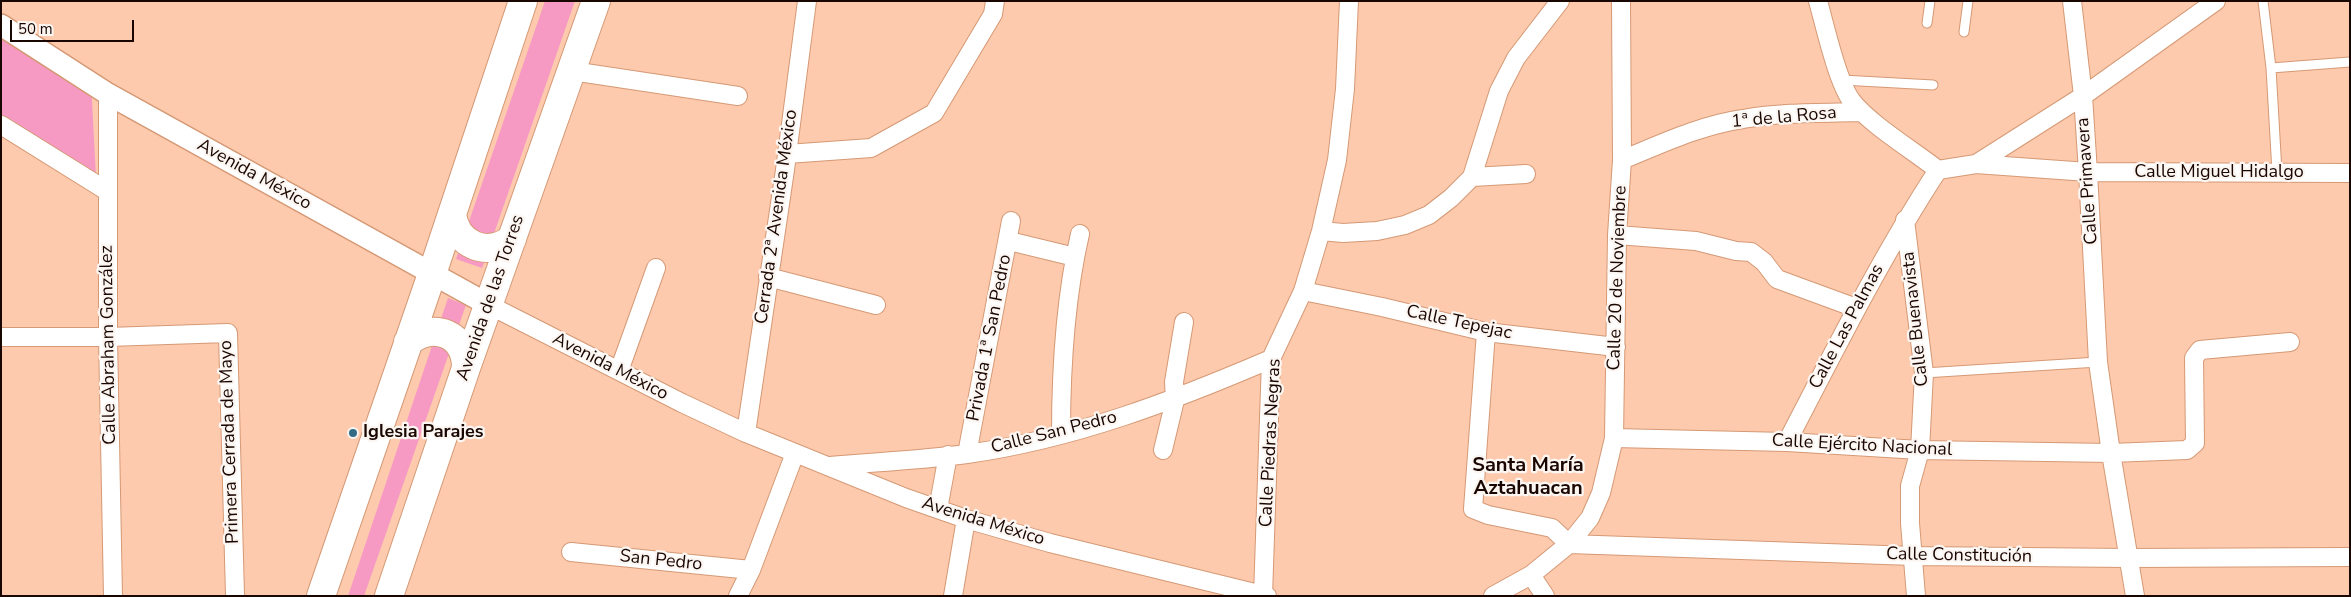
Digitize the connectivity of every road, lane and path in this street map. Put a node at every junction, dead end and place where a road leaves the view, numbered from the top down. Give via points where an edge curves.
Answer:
1 (523, 1) edge
2 (596, 1) edge
3 (807, 1) edge
4 (995, 1) edge
5 (1348, 1) edge
6 (1560, 1) edge
7 (1621, 1) edge
8 (1818, 1) edge
9 (1930, 1) edge
10 (1968, 1) edge
11 (2072, 1) edge
12 (2216, 1) edge
13 (2264, 1) edge
14 (1927, 23) dead end
15 (1, 25) edge
16 (1964, 32) dead end
17 (2350, 62) edge
18 (2271, 68) junction
19 (572, 71) junction
20 (1842, 80) junction
21 (1933, 85) dead end
22 (108, 94) junction
23 (738, 96) dead end
24 (2083, 96) junction
25 (1862, 112) junction
26 (1, 125) edge
27 (786, 154) junction
28 (1622, 160) junction
29 (1976, 164) junction
30 (1938, 170) junction
31 (2088, 172) junction
32 (2277, 172) junction
33 (2350, 173) edge
34 (1526, 174) dead end
35 (1472, 177) junction
36 (108, 191) junction
37 (452, 214) junction
38 (1905, 220) junction
39 (1011, 221) dead end
40 (1321, 231) junction
41 (1080, 234) dead end
42 (1617, 235) junction
43 (512, 239) junction
44 (1009, 241) junction
45 (1075, 257) junction
46 (656, 268) dead end
47 (432, 274) junction
48 (768, 277) junction
49 (1303, 291) junction
50 (489, 306) junction
51 (876, 306) dead end
52 (1856, 308) junction
53 (1184, 322) dead end
54 (1486, 332) junction
55 (1, 336) edge
56 (108, 337) junction
57 (408, 342) junction
58 (2290, 342) dead end
59 (1616, 347) junction
60 (1271, 359) junction
61 (2098, 362) junction
62 (466, 368) junction
63 (619, 371) junction
64 (1924, 373) junction
65 (1175, 400) junction
66 (746, 433) junction
67 (1062, 434) junction
68 (1614, 438) junction
69 (1787, 442) junction
70 (1163, 450) dead end
71 (1920, 450) junction
72 (796, 453) junction
73 (967, 454) junction
74 (2111, 454) junction
75 (948, 455) junction
76 (827, 466) junction
77 (938, 509) junction
78 (966, 519) junction
79 (1569, 544) junction
80 (571, 552) dead end
81 (1913, 556) junction
82 (2350, 557) edge
83 (2129, 558) junction
84 (751, 570) junction
85 (1531, 575) junction
86 (393, 595) edge
87 (113, 596) edge
88 (235, 596) edge
89 (321, 596) edge
90 (738, 596) edge
91 (953, 596) edge
92 (1263, 596) edge
93 (1267, 596) edge
94 (1493, 596) edge
95 (1545, 596) edge
96 (1916, 596) edge
97 (2135, 596) edge

1 - 37 main road
2 - 19 main road, Avenida de las Torres
3 - 27 street, Cerrada 2ª Avenida México
4 - 27 street via 993,14 934,113 871,148
5 - 40 street, Calle Piedras Negras via 1337,160
6 - 35 street via 1516,58 1499,91
7 - 28 street, Calle 20 de Noviembre
8 - 20 street
9 - 14 lane
10 - 16 lane
11 - 24 street, Calle Primavera
12 - 24 street
13 - 18 lane
15 - 22 street, Avenida México
17 - 18 lane
18 - 32 lane
19 - 23 street
19 - 43 main road, Avenida de las Torres
20 - 21 lane
20 - 25 street via 1850,98
22 - 36 street, Calle Abraham González
22 - 47 street, Avenida México
24 - 29 street
24 - 31 street, Calle Primavera
25 - 28 street, 1ª de la Rosa via 1742,119 1704,128
25 - 30 street
26 - 36 street
27 - 48 street, Cerrada 2ª Avenida México
28 - 42 street, Calle 20 de Noviembre
29 - 30 street
29 - 31 street
30 - 38 street, Calle Las Palmas
31 - 32 street, Calle Miguel Hidalgo
31 - 61 street, Calle Primavera
32 - 33 street, Calle Miguel Hidalgo
34 - 35 street
35 - 40 street via 1451,198 1406,225 1376,231
36 - 56 street, Calle Abraham González
37 - 43 main road via 460,236 472,245 497,248
37 - 47 main road
38 - 52 street, Calle Las Palmas
38 - 64 street, Calle Buenavista
39 - 44 street, Privada 1ª San Pedro
40 - 49 street, Calle Piedras Negras
41 - 45 street
42 - 52 street via 1696,240 1751,252 1777,279
42 - 59 street, Calle 20 de Noviembre
43 - 50 main road, Avenida de las Torres
44 - 45 street
44 - 73 street, Privada 1ª San Pedro
45 - 67 street via 1061,381
46 - 63 street
47 - 50 street, Avenida México
47 - 57 main road
48 - 51 street
48 - 66 street, Cerrada 2ª Avenida México
49 - 54 street, Calle Tepejac
49 - 60 street, Calle Piedras Negras
50 - 62 main road, Avenida de las Torres
50 - 63 street, Avenida México
52 - 69 street, Calle Las Palmas
53 - 65 street via 1174,382
54 - 59 street, Calle Tepejac
54 - 79 street via 1473,509 1552,528
55 - 56 street, Primera Cerrada de Mayo
56 - 87 street, Calle Abraham González
56 - 88 street, Primera Cerrada de Mayo via 228,333
57 - 62 main road via 430,331 447,334 460,344
57 - 89 main road
58 - 74 street, Calle Ejército Nacional via 2200,350 2194,358 2195,443 2188,450
59 - 68 street, Calle 20 de Noviembre
60 - 65 street, Calle San Pedro
60 - 92 street, Calle Piedras Negras
61 - 64 lane
61 - 74 street, Calle Primavera
62 - 86 main road, Avenida de las Torres
63 - 66 street, Avenida México
64 - 71 street, Calle Buenavista
65 - 67 street, Calle San Pedro
65 - 70 street
66 - 72 street, Avenida México
67 - 73 street, Calle San Pedro
68 - 69 street, Calle Ejército Nacional
68 - 79 street, Calle 20 de Noviembre via 1601,493 1590,518
69 - 71 street, Calle Ejército Nacional
71 - 74 street, Calle Ejército Nacional
71 - 81 street, Calle Buenavista via 1910,486
72 - 76 street, Avenida México
72 - 84 street
73 - 75 street, Calle San Pedro
74 - 83 street, Calle Primavera
75 - 76 street, Calle San Pedro
75 - 77 street
76 - 77 street, Avenida México
77 - 78 street, Avenida México
78 - 91 street
78 - 92 street, Avenida México
79 - 81 street, Calle Constitución
79 - 85 street
80 - 84 street, San Pedro
81 - 83 street, Calle Constitución
81 - 96 street, Calle Buenavista
82 - 83 street, Calle Constitución
83 - 97 street, Calle Primavera
84 - 90 street
85 - 94 street
85 - 95 street
92 - 93 street, Avenida México

